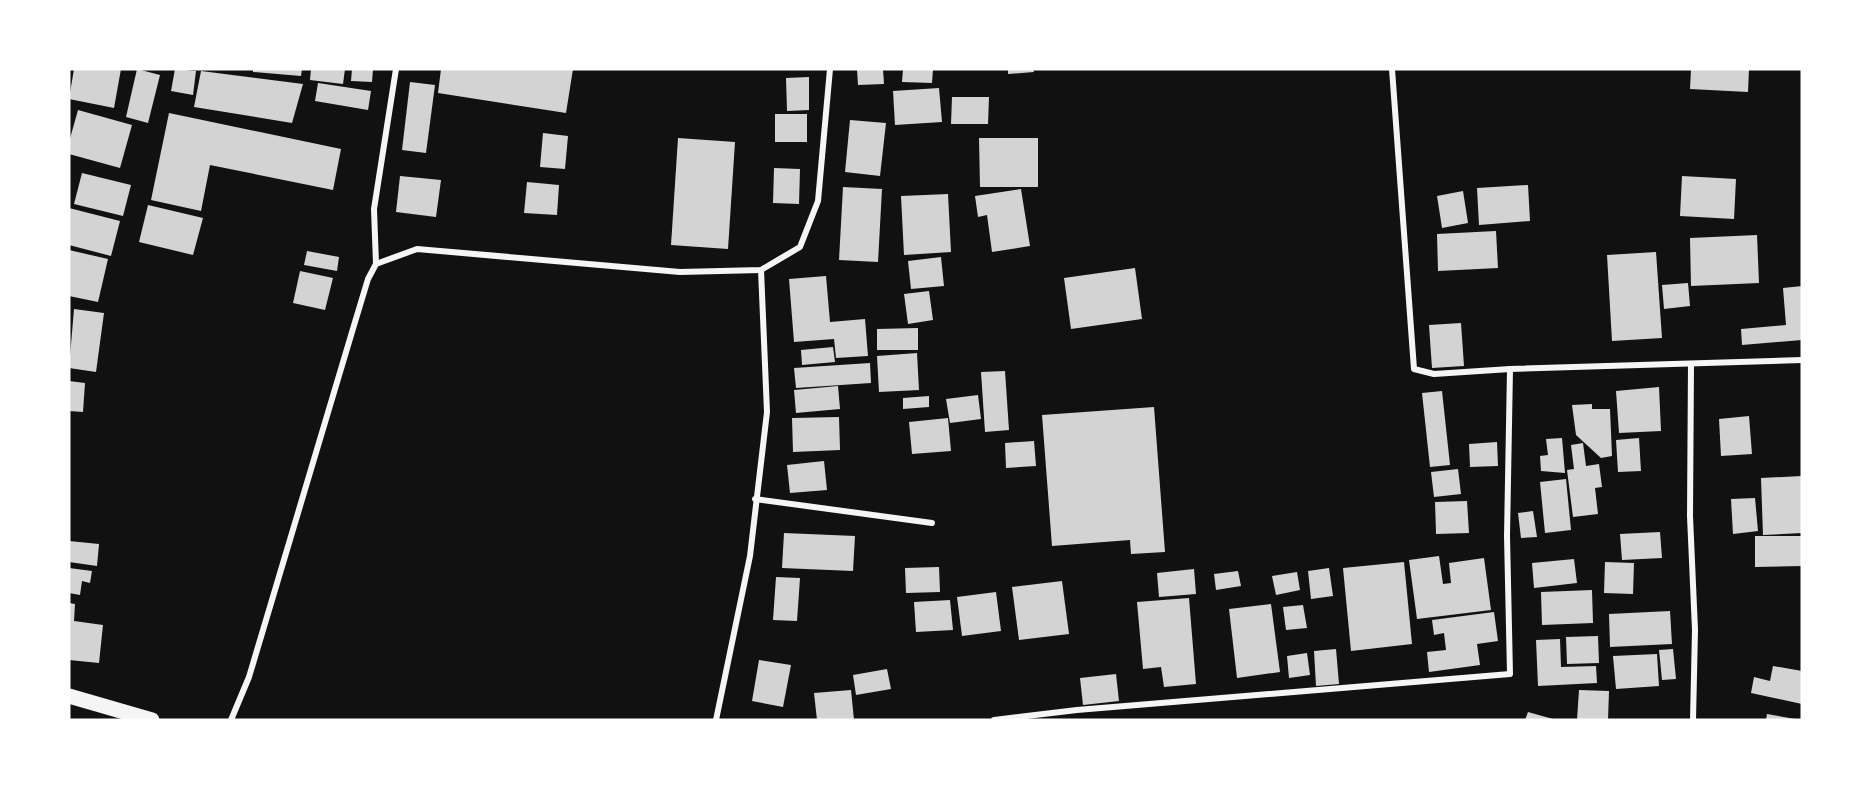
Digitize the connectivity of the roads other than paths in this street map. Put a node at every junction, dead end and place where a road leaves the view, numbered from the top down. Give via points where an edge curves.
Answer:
1 (396, 69) edge
2 (830, 69) edge
3 (1392, 69) edge
4 (376, 264) junction
5 (761, 270) junction
6 (1802, 360) edge
7 (1691, 364) junction
8 (1510, 369) junction
9 (755, 499) junction
10 (932, 523) dead end
11 (69, 696) edge
12 (152, 720) edge
13 (231, 720) edge
14 (717, 720) edge
15 (994, 720) edge
16 (1693, 720) edge

1 - 4 street via 374,209
2 - 5 street via 818,201 800,247
3 - 8 street via 1414,369 1434,374
4 - 5 street via 417,249 680,272
4 - 13 street via 368,279 249,677
5 - 9 street via 767,412
6 - 7 street
7 - 8 street
7 - 16 street
8 - 15 street via 1507,536 1510,674
9 - 10 street
9 - 14 street via 750,556
11 - 12 main road

